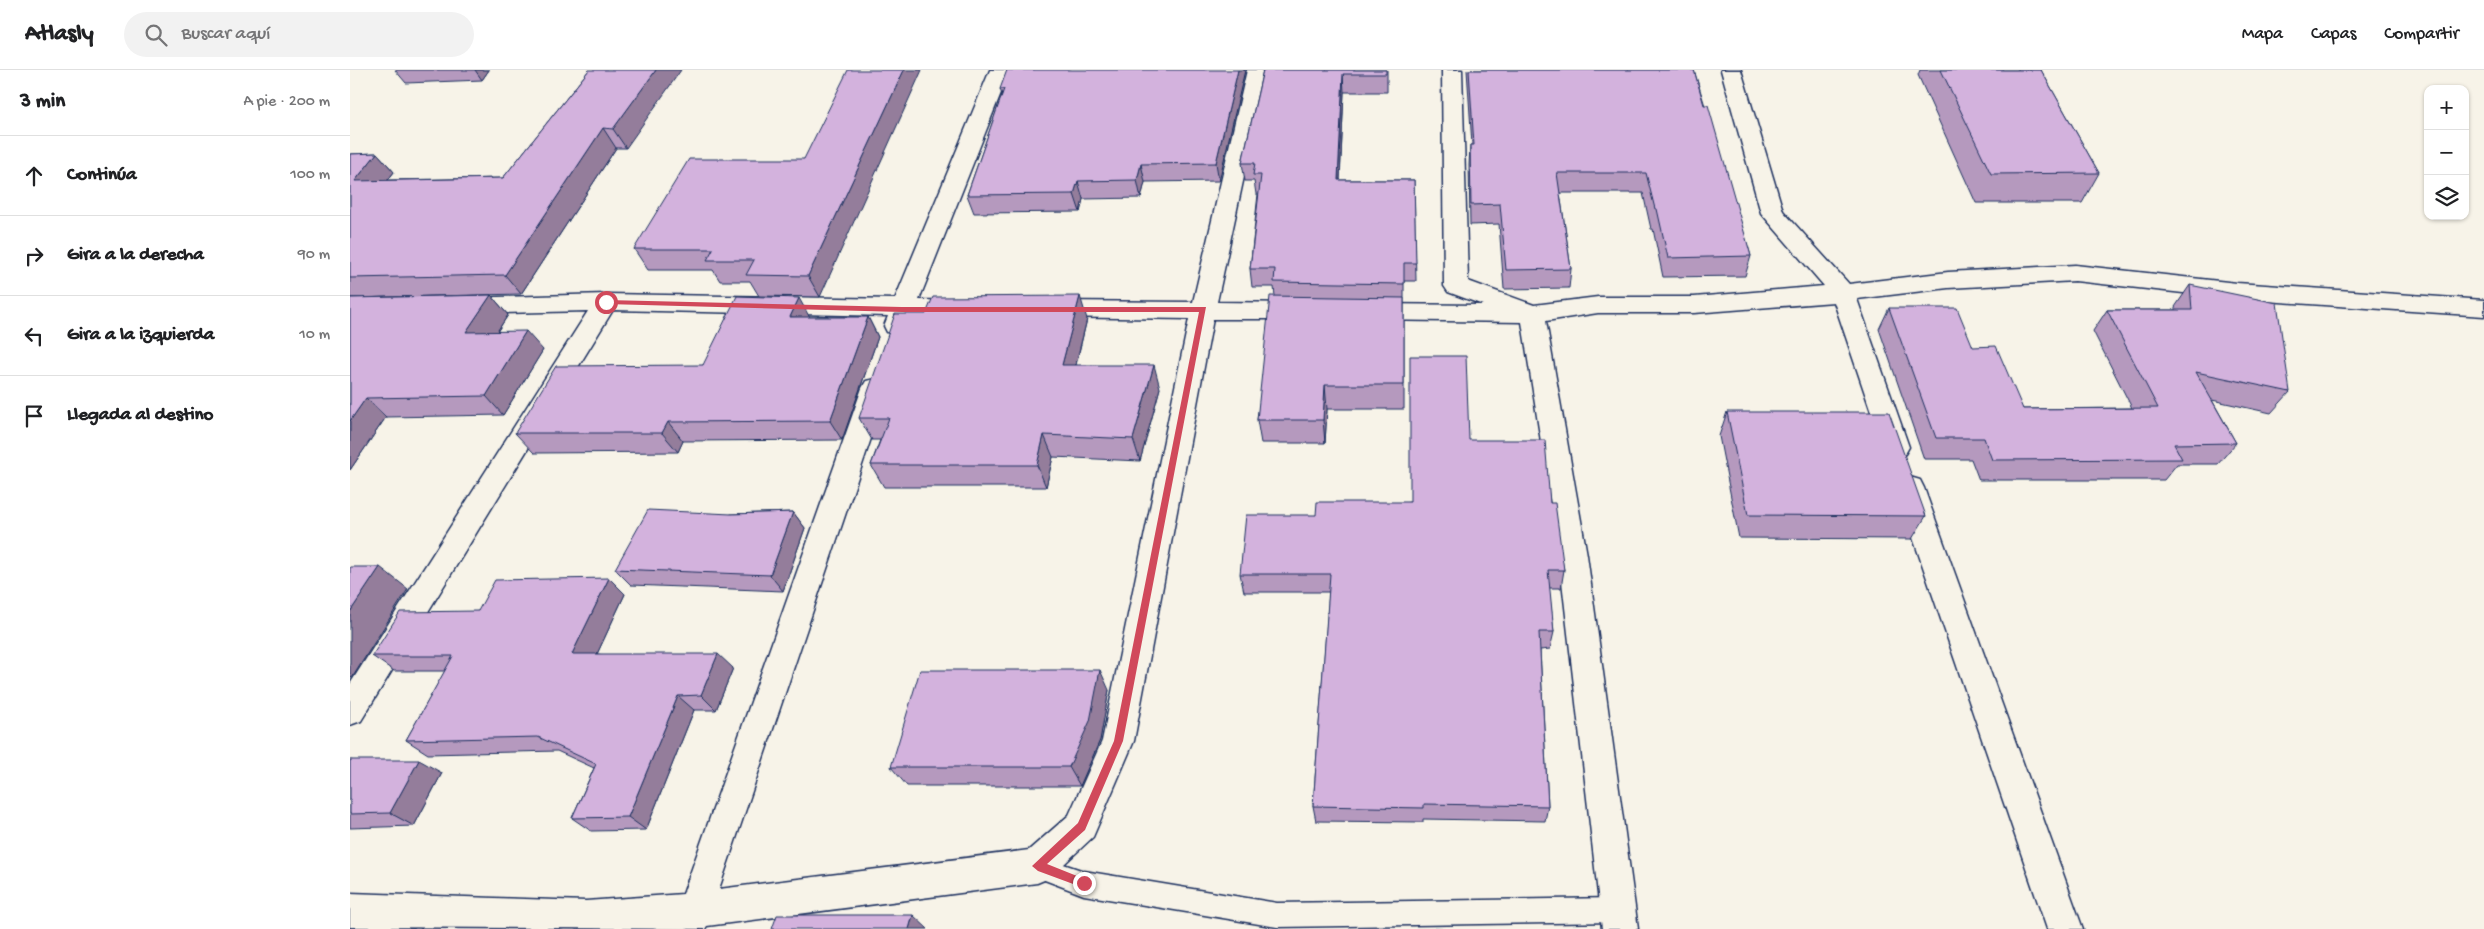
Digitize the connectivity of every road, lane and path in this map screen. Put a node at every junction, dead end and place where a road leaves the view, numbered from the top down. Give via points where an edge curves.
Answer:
1 (1000, 70) edge
2 (1257, 70) edge
3 (1452, 70) edge
4 (1732, 70) edge
5 (1843, 294) junction
6 (606, 302) junction
7 (439, 306) edge
8 (2484, 308) edge
9 (1028, 309) edge
10 (1203, 309) junction
11 (902, 310) junction
12 (989, 310) edge
13 (1533, 314) junction
14 (350, 711) edge
15 (1038, 866) junction
16 (350, 910) edge
17 (691, 920) edge
18 (1618, 920) edge
19 (2065, 929) edge

1 - 11 street
2 - 10 street
3 - 13 street via 1456,286
4 - 5 street via 1772,213
5 - 8 street via 1948,280 2075,273 2237,291
5 - 13 street via 1694,305 1598,305
5 - 19 street
6 - 7 street
6 - 11 street
6 - 14 street
9 - 10 street
10 - 13 street
10 - 15 street via 1118,741 1081,826
11 - 12 street
11 - 17 street
13 - 18 street via 1573,555
15 - 17 street
15 - 18 lane via 1084,883 1277,915
16 - 17 street

